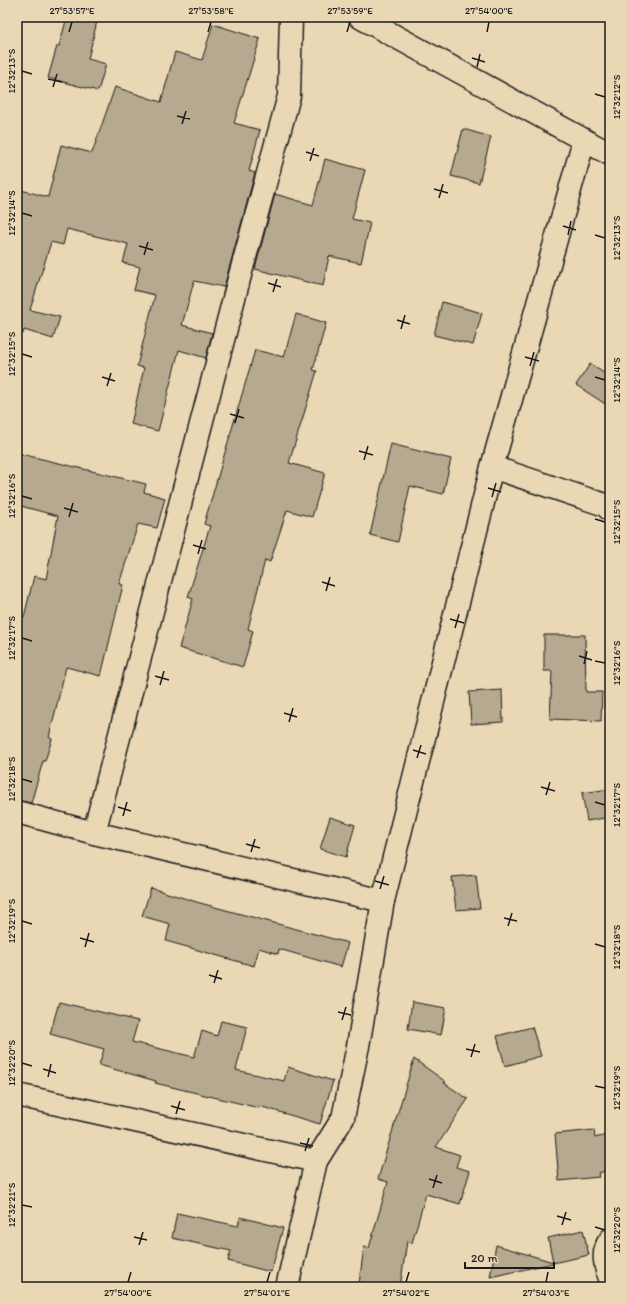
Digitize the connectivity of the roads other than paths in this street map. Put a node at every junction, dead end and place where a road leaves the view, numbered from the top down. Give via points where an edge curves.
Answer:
1 (291, 17) edge
2 (360, 17) edge
3 (584, 140) junction
4 (610, 154) edge
5 (492, 467) junction
6 (610, 510) edge
7 (17, 812) edge
8 (94, 833) junction
9 (383, 901) junction
10 (17, 1095) edge
11 (316, 1160) junction
12 (610, 1240) edge
13 (610, 1278) edge
14 (287, 1287) edge

1 - 8 street via 289,96
2 - 3 street
3 - 4 street
3 - 5 street
5 - 6 street via 606,505
5 - 9 street
7 - 8 street
8 - 9 street
9 - 11 street via 343,1118
10 - 11 street
11 - 14 street
12 - 13 street via 605,1246 606,1270

